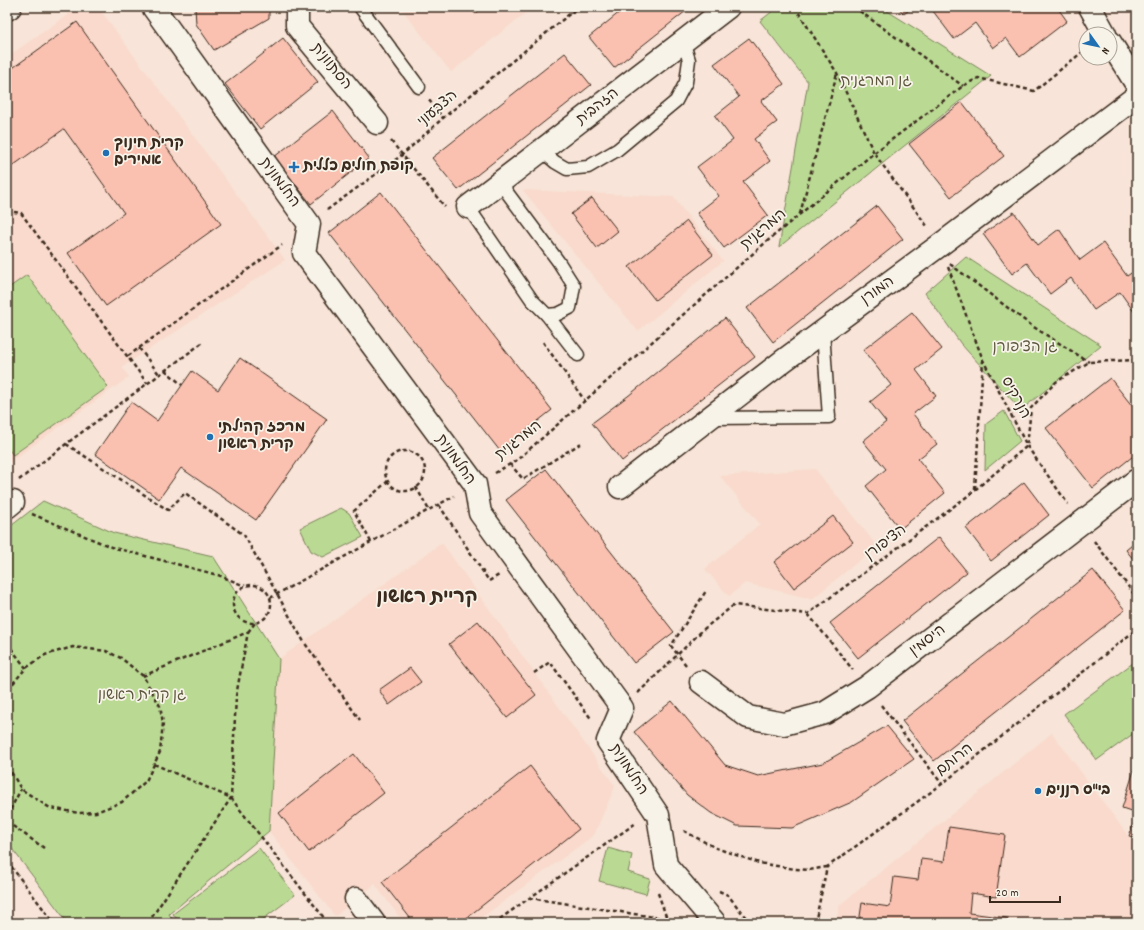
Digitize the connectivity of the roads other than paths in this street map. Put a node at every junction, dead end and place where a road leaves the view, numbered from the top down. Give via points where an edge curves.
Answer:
1 (10, 7) edge
2 (297, 7) edge
3 (360, 7) edge
4 (728, 7) edge
5 (1090, 7) edge
6 (7, 9) edge
7 (156, 9) edge
8 (1101, 26) edge
9 (683, 41) junction
10 (1118, 55) edge
11 (1137, 85) edge
12 (419, 87) road end
13 (1137, 96) edge
14 (377, 123) dead end
15 (541, 150) junction
16 (500, 183) junction
17 (468, 207) joint
18 (547, 315) junction
19 (823, 332) junction
20 (578, 356) dead end
21 (710, 418) junction
22 (1137, 480) edge
23 (620, 487) dead end
24 (701, 682) dead end
25 (356, 899) dead end
26 (374, 923) edge
27 (715, 923) edge

1 - 6 street
2 - 14 street, הסתוונית via 297,26
3 - 12 lane
4 - 9 street, הזהבית
5 - 8 street
7 - 27 street, החלמונית via 309,224 304,253 475,484 480,513 622,708 608,741 658,815 666,865
9 - 15 street, הזהבית
9 - 15 lane via 688,60 686,82 676,101 616,150 588,167 567,169
10 - 11 street
13 - 19 street, המורן via 943,253
15 - 16 street, הזהבית
16 - 17 street, הזהבית
16 - 18 lane via 574,286 570,308 558,314
17 - 18 lane via 532,300
18 - 20 lane
19 - 21 street, המורן
19 - 21 lane via 829,416
21 - 23 street, המורן
22 - 24 street, היסמין via 867,687 825,713 784,724 748,717
25 - 26 street

